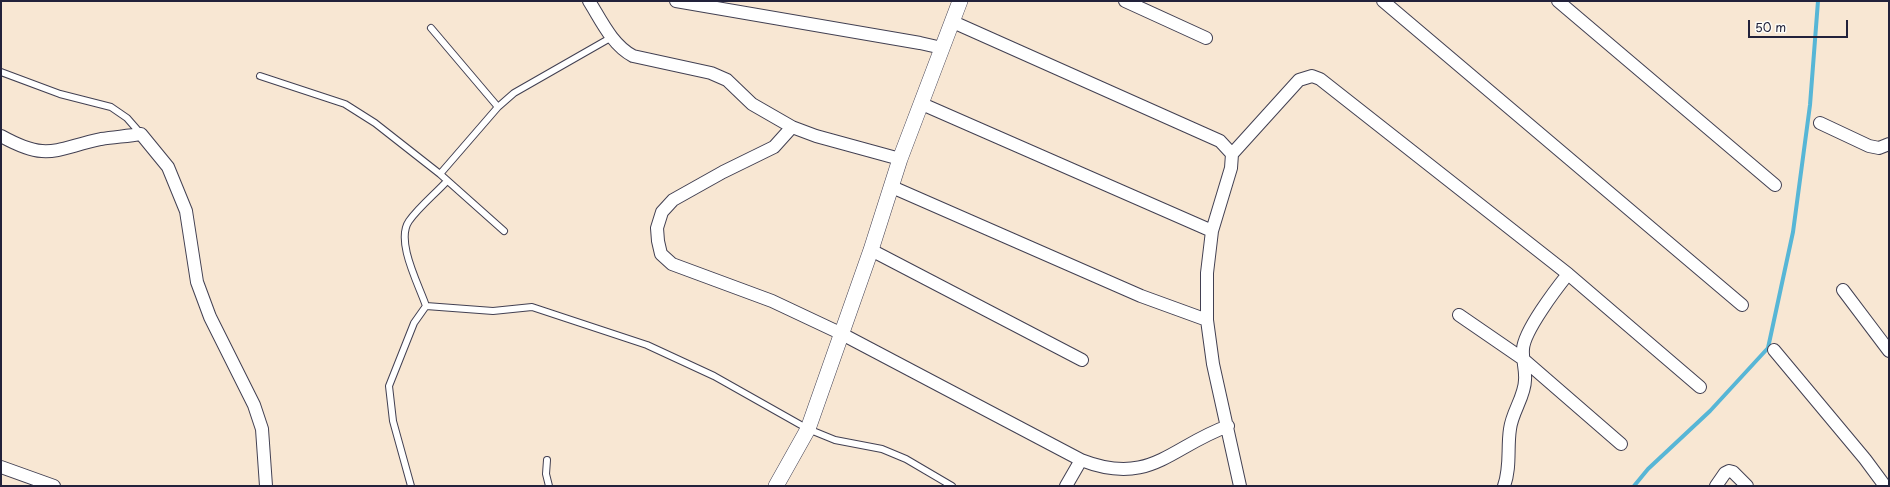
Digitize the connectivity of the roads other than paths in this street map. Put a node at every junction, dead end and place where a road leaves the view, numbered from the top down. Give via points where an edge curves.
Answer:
1 (589, 1) edge
2 (676, 1) edge
3 (960, 1) edge
4 (1126, 1) edge
5 (1383, 1) edge
6 (1558, 1) edge
7 (953, 22) junction
8 (431, 28) dead end
9 (612, 37) junction
10 (1206, 38) dead end
11 (942, 48) junction
12 (1, 72) edge
13 (260, 76) dead end
14 (922, 104) junction
15 (498, 107) junction
16 (1820, 122) dead end
17 (792, 127) junction
18 (141, 134) junction
19 (1, 136) edge
20 (1889, 144) edge
21 (1232, 154) junction
22 (900, 160) junction
23 (440, 174) junction
24 (447, 181) junction
25 (1774, 185) dead end
26 (892, 187) junction
27 (504, 231) dead end
28 (1212, 231) junction
29 (871, 250) junction
30 (1568, 274) junction
31 (1843, 290) dead end
32 (1742, 305) dead end
33 (426, 306) junction
34 (1459, 315) dead end
35 (1207, 320) junction
36 (840, 333) junction
37 (1774, 350) dead end
38 (1889, 351) edge
39 (1523, 359) junction
40 (1082, 360) dead end
41 (1700, 387) dead end
42 (1228, 426) junction
43 (808, 429) junction
44 (1621, 444) dead end
45 (547, 460) dead end
46 (1081, 460) junction
47 (1, 467) edge
48 (54, 486) edge
49 (266, 486) edge
50 (411, 486) edge
51 (549, 486) edge
52 (776, 486) edge
53 (952, 486) edge
54 (1066, 486) edge
55 (1240, 486) edge
56 (1504, 486) edge
57 (1716, 486) edge
58 (1747, 486) edge
59 (1885, 486) edge

1 - 9 street
2 - 11 street
3 - 7 street
4 - 10 street
5 - 32 street
6 - 25 street
7 - 11 street
7 - 21 street via 1220,141
8 - 15 lane
9 - 15 lane via 514,93
9 - 17 street via 626,53 633,56 711,73 727,80 752,104
11 - 14 street
12 - 18 lane via 60,94 111,107 127,118
13 - 23 lane via 345,104 375,123
14 - 22 street
14 - 28 street
15 - 23 lane
16 - 20 street via 1869,146 1879,148
17 - 22 street
17 - 36 street via 774,147 673,200 662,212 657,228 661,254 672,264 772,301
18 - 19 street via 102,139 55,152 21,147
18 - 49 street via 168,167 186,211 197,282 210,317 244,381 262,429
21 - 28 street via 1231,168
21 - 30 street via 1299,80 1312,76 1320,79
22 - 26 street
23 - 24 lane
24 - 27 lane
24 - 33 lane via 408,222 404,233 405,248
26 - 29 street
26 - 35 street via 1141,296
28 - 35 street via 1207,273
29 - 36 street
29 - 40 street
30 - 39 street via 1551,294 1526,339 1522,348
30 - 41 street
31 - 38 street
33 - 43 lane via 493,311 532,307 581,322 647,345 708,373
33 - 50 lane via 414,323 388,386 393,420
34 - 39 street
35 - 42 street via 1213,364
36 - 43 street
36 - 46 street
37 - 59 street
39 - 44 street
39 - 56 street via 1526,380 1511,420 1509,462
42 - 46 street via 1208,434 1147,468 1124,471 1099,468
42 - 55 street
43 - 52 street
43 - 53 lane via 835,440 882,449
45 - 51 lane via 546,474
46 - 54 street
47 - 48 street
57 - 58 street via 1729,471

